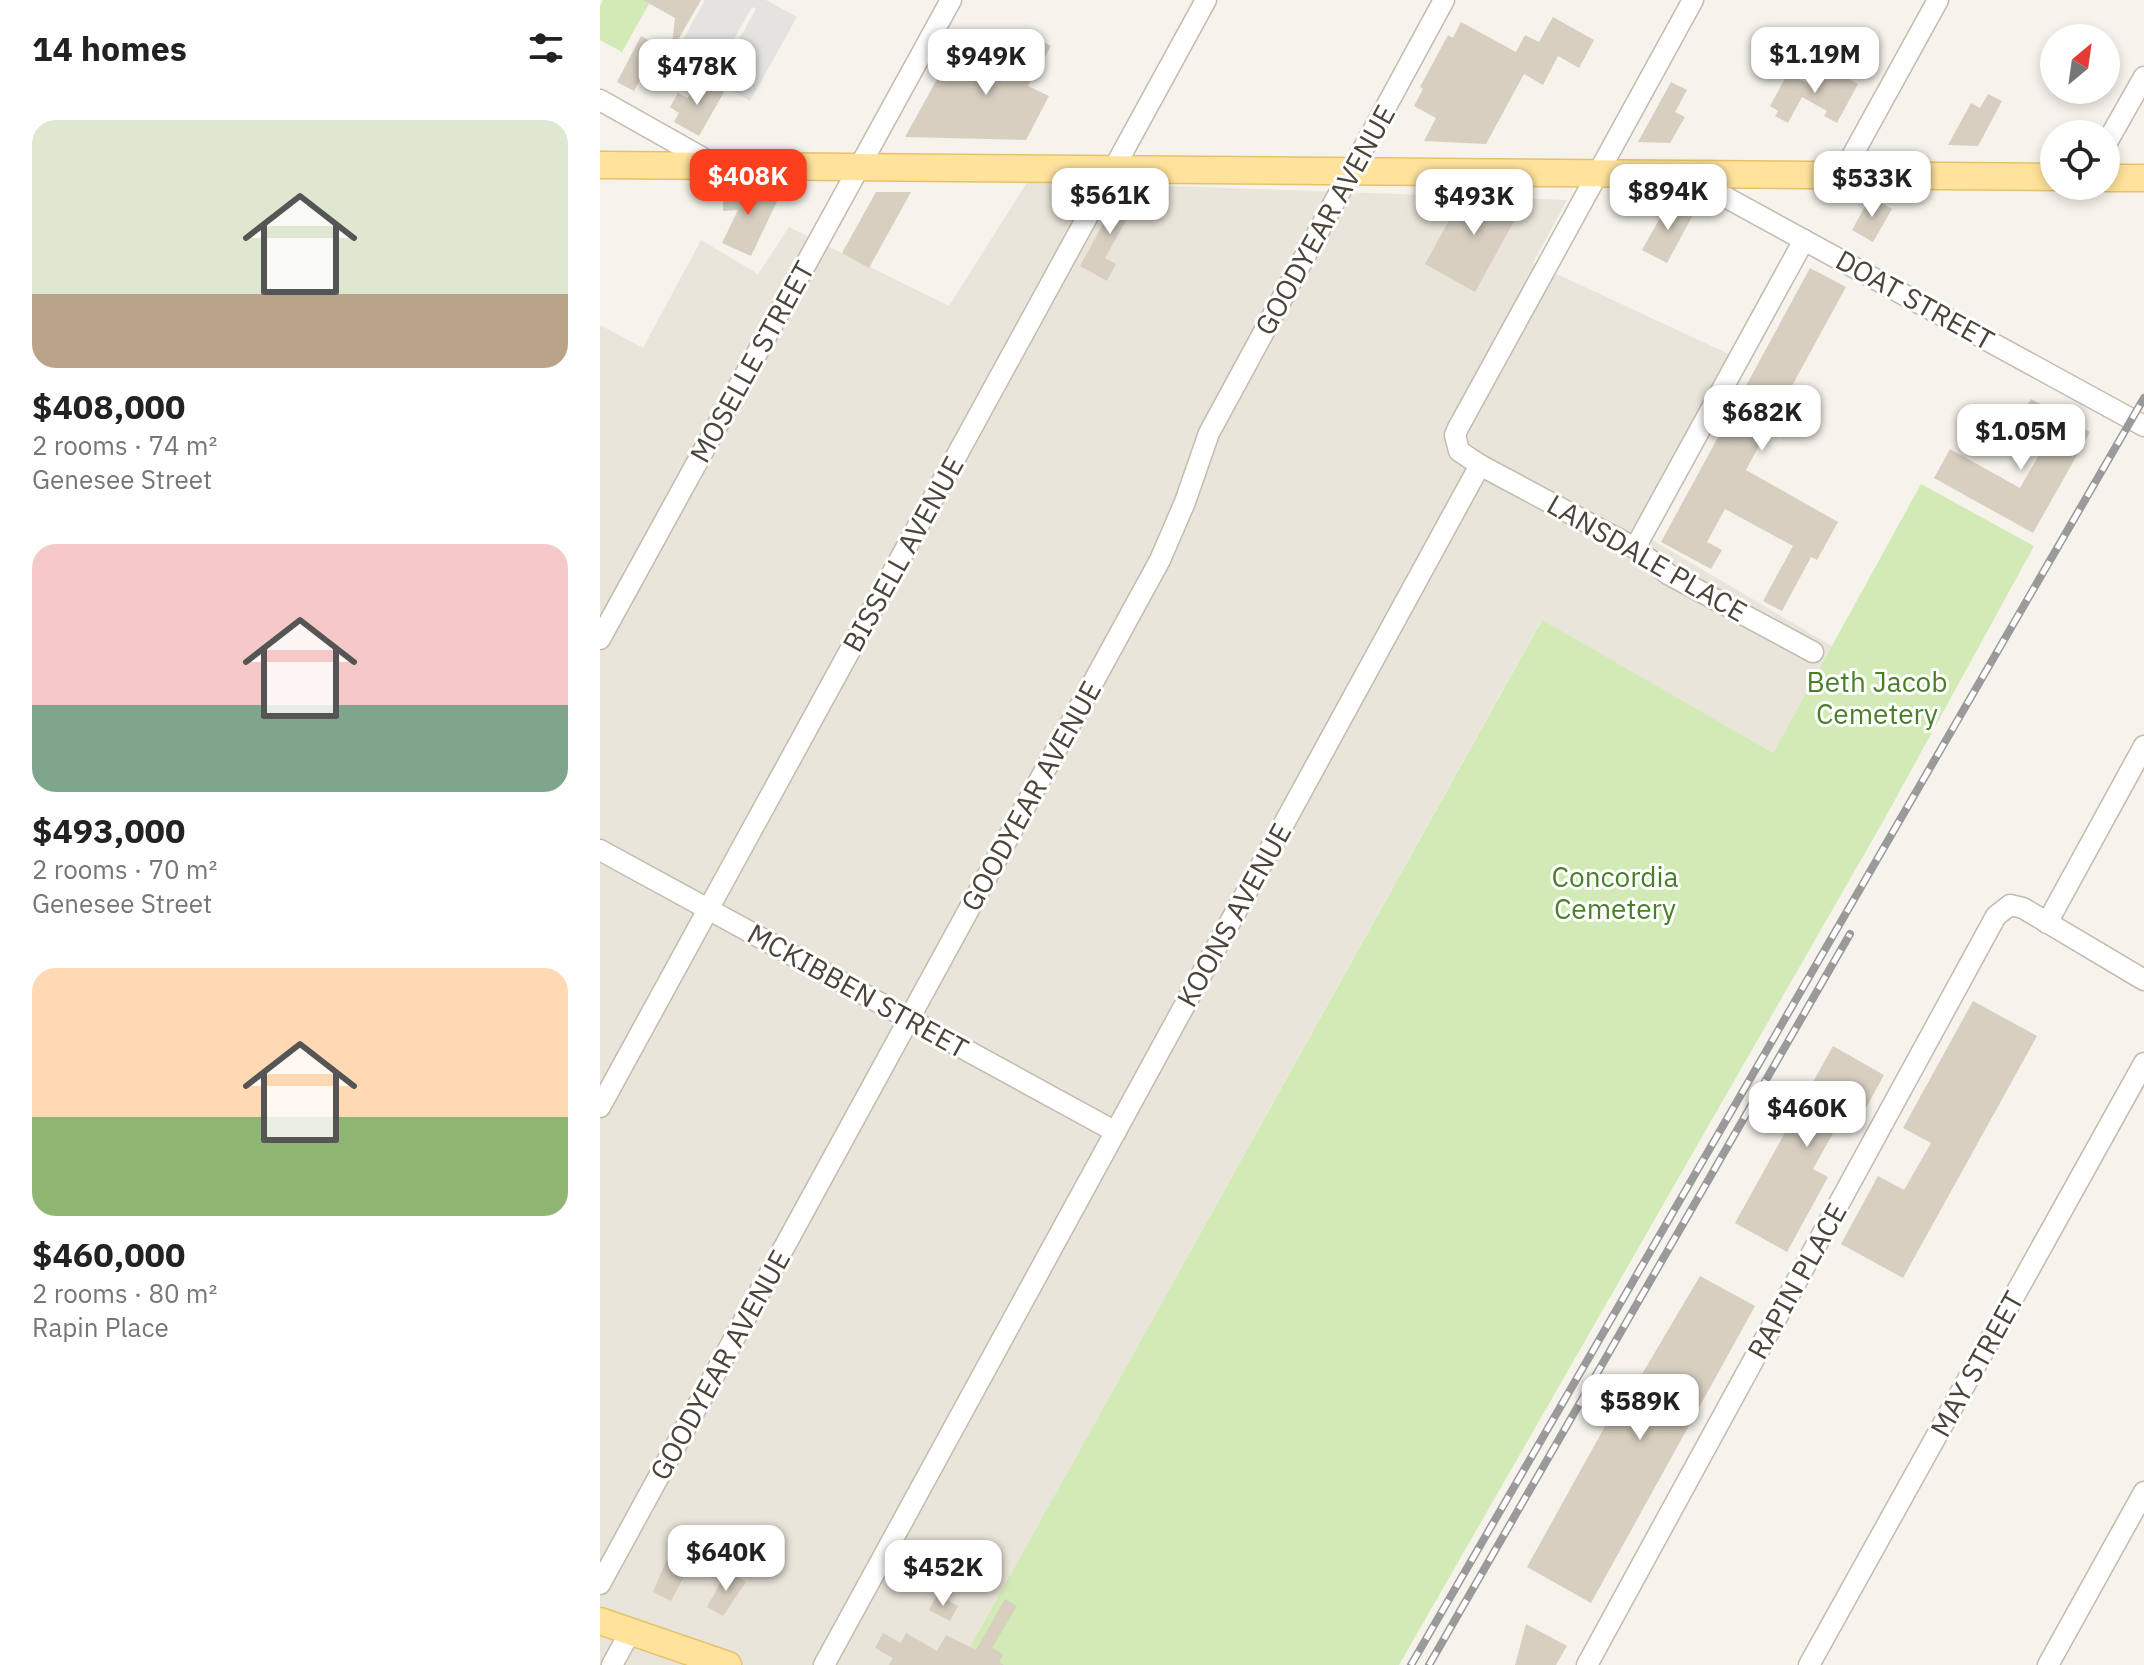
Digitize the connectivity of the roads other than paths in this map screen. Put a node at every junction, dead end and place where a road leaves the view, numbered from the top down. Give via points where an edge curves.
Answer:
1 (951, 0) edge
2 (1206, 0) edge
3 (1444, 0) edge
4 (1693, 0) edge
5 (1938, 0) edge
6 (2144, 77) edge
7 (600, 100) edge
8 (2120, 120) edge
9 (600, 165) edge
10 (717, 166) junction
11 (860, 166) junction
12 (1115, 169) junction
13 (1352, 170) junction
14 (1599, 173) junction
15 (1685, 175) junction
16 (1841, 176) junction
17 (2040, 177) edge
18 (2120, 178) edge
19 (2144, 178) edge
20 (1804, 240) junction
21 (2144, 426) edge
22 (1480, 465) junction
23 (1635, 548) junction
24 (600, 639) edge
25 (1813, 652) dead end
26 (2144, 746) edge
27 (600, 850) edge
28 (708, 909) junction
29 (2047, 923) junction
30 (2144, 980) edge
31 (910, 1018) junction
32 (2144, 1063) edge
33 (600, 1107) edge
34 (1116, 1132) junction
35 (2144, 1492) edge
36 (600, 1584) edge
37 (600, 1621) edge
38 (630, 1632) junction
39 (612, 1665) edge
40 (728, 1665) edge
41 (824, 1665) edge
42 (1587, 1665) edge
43 (1809, 1665) edge
44 (2048, 1665) edge

1 - 11 street, MOSELLE STREET
2 - 12 street, BISSELL AVENUE
3 - 13 street, GOODYEAR AVENUE
4 - 14 street
5 - 16 street
6 - 8 street
7 - 10 street
9 - 10 main road
10 - 11 main road
11 - 12 main road
11 - 24 street, MOSELLE STREET
12 - 13 main road
12 - 28 street, BISSELL AVENUE
13 - 14 main road
13 - 31 street, GOODYEAR AVENUE via 1207,438 1160,560
14 - 15 main road
14 - 22 street via 1455,435 1459,451
15 - 16 main road
15 - 20 street, DOAT STREET
16 - 17 main road
18 - 19 main road
20 - 21 street, DOAT STREET
20 - 23 street
22 - 23 street, LANSDALE PLACE
22 - 34 street, KOONS AVENUE
23 - 25 street, LANSDALE PLACE via 1668,574
26 - 29 street
27 - 28 street, MCKIBBEN STREET
28 - 31 street, MCKIBBEN STREET
28 - 33 street, BISSELL AVENUE
29 - 30 street
29 - 42 street, RAPIN PLACE via 2016,905 1996,916
31 - 34 street, MCKIBBEN STREET
31 - 36 street, GOODYEAR AVENUE
32 - 43 street, MAY STREET
34 - 41 street, KOONS AVENUE
35 - 44 street
37 - 38 main road
38 - 39 street
38 - 40 main road

